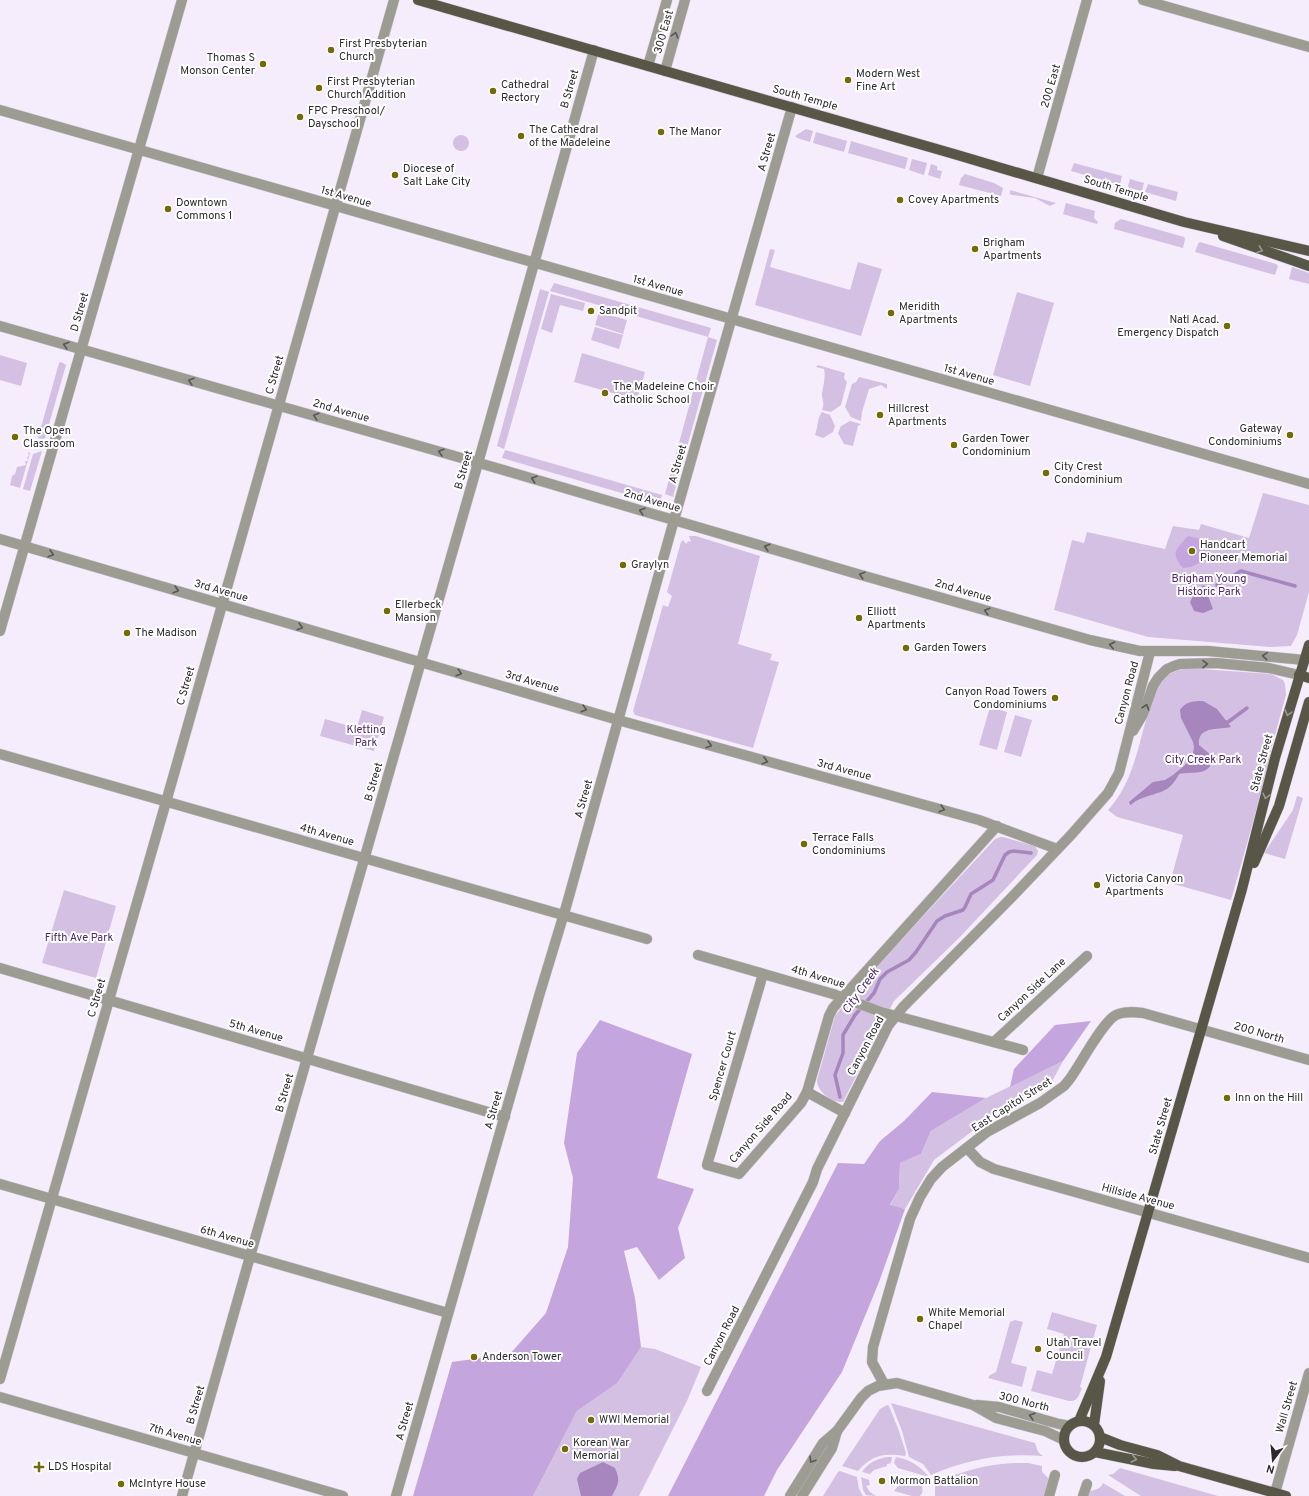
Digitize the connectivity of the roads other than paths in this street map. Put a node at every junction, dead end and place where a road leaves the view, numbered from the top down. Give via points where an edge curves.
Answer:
1 (182, 0) edge
2 (394, 0) edge
3 (418, 0) edge
4 (667, 0) edge
5 (685, 0) edge
6 (1088, 0) edge
7 (1143, 0) edge
8 (1309, 47) edge
9 (594, 50) junction
10 (648, 66) junction
11 (665, 71) junction
12 (792, 107) junction
13 (0, 110) edge
14 (139, 150) junction
15 (1037, 178) junction
16 (336, 206) junction
17 (1184, 222) junction
18 (1309, 251) edge
19 (534, 263) junction
20 (1309, 266) edge
21 (732, 320) junction
22 (0, 326) edge
23 (81, 349) junction
24 (278, 405) junction
25 (478, 463) junction
26 (1309, 484) edge
27 (674, 520) junction
28 (0, 539) edge
29 (25, 546) junction
30 (222, 604) junction
31 (0, 631) edge
32 (1309, 645) edge
33 (1150, 652) junction
34 (1307, 661) edge
35 (421, 662) junction
36 (1304, 677) edge
37 (1309, 702) edge
38 (618, 720) junction
39 (1127, 741) junction
40 (0, 754) edge
41 (166, 802) junction
42 (998, 826) junction
43 (1057, 849) junction
44 (365, 858) junction
45 (1242, 889) junction
46 (563, 916) junction
47 (647, 939) dead end
48 (698, 955) dead end
49 (1087, 956) dead end
50 (0, 968) edge
51 (763, 974) junction
52 (842, 997) junction
53 (109, 1000) junction
54 (896, 1016) junction
55 (1202, 1029) junction
56 (994, 1042) junction
57 (1022, 1050) dead end
58 (308, 1059) junction
59 (1309, 1060) edge
60 (807, 1092) junction
61 (845, 1113) junction
62 (505, 1117) junction
63 (967, 1148) junction
64 (707, 1165) joint
65 (0, 1184) edge
66 (52, 1199) junction
67 (1148, 1212) junction
68 (250, 1256) junction
69 (1309, 1258) edge
70 (448, 1313) junction
71 (1102, 1369) junction
72 (1309, 1373) edge
73 (0, 1379) edge
74 (884, 1384) junction
75 (707, 1391) dead end
76 (0, 1397) edge
77 (972, 1405) junction
78 (1074, 1423) junction
79 (1094, 1425) junction
80 (837, 1431) junction
81 (1100, 1437) junction
82 (1064, 1440) junction
83 (1095, 1452) junction
84 (194, 1453) junction
85 (1179, 1466) junction
86 (1055, 1475) dead end
87 (1087, 1484) dead end
88 (1275, 1493) junction
89 (182, 1496) edge
90 (343, 1496) edge
91 (396, 1496) edge
92 (790, 1496) edge
93 (802, 1496) edge
94 (1049, 1496) edge
95 (1083, 1496) edge
96 (1286, 1496) edge

1 - 14 street, D Street
2 - 16 street, C Street
3 - 9 main road, South Temple
4 - 10 street, 300 East
11 -> 5 street, 300 East
6 - 15 street, 200 East
7 - 8 street
9 - 10 main road, South Temple
9 - 19 street, B Street
10 - 11 main road, South Temple
11 - 12 main road, South Temple
12 - 15 main road, South Temple
12 - 21 street, A Street
13 - 14 street, 1st Avenue
14 - 16 street, 1st Avenue
14 - 23 street, D Street
15 - 17 main road, South Temple
16 - 19 street, 1st Avenue
16 - 24 street, C Street
17 - 18 main road, South Temple
17 -> 20 main road, South Temple
19 - 21 street, 1st Avenue
19 - 25 street, B Street
21 - 26 street, 1st Avenue
21 - 27 street, A Street
23 -> 22 street, 2nd Avenue
24 -> 23 street, 2nd Avenue
23 - 29 street, D Street
25 -> 24 street, 2nd Avenue
24 - 30 street, C Street
27 -> 25 street, 2nd Avenue
25 - 35 street, B Street
33 -> 27 street, 2nd Avenue via 1090,640
27 - 38 street, A Street
28 - 29 street, 3rd Avenue
29 -> 30 street, 3rd Avenue
29 - 31 street, D Street
30 -> 35 street, 3rd Avenue
30 - 41 street, C Street
32 - 34 main road, State Street
34 -> 33 street, 2nd Avenue via 1208,651
33 - 39 street, Canyon Road
34 - 36 main road, State Street
35 -> 38 street, 3rd Avenue
35 - 44 street, B Street
39 -> 36 street, Canyon Road via 1143,714 1159,676 1180,664 1216,663 1269,668
36 -> 45 main road, State Street via 1276,758
37 - 45 main road, State Street via 1279,806
38 -> 42 street, 3rd Avenue
38 - 46 street, A Street
39 - 43 street, Canyon Road via 1119,773 1108,793
40 - 41 street, 4th Avenue
41 - 44 street, 4th Avenue
41 - 53 street, C Street
42 - 43 street, 3rd Avenue
42 - 52 street
43 - 54 street, Canyon Road
44 - 46 street, 4th Avenue
44 - 58 street, B Street
45 - 55 main road, State Street
46 - 47 street, 4th Avenue
46 - 62 street, A Street
48 - 51 street, 4th Avenue
49 - 56 street, Canyon Side Lane
50 - 53 street, 5th Avenue
51 - 52 street, 4th Avenue
51 - 64 street, Spencer Court
52 - 54 street, 4th Avenue
52 - 60 street via 831,1012
53 - 58 street, 5th Avenue
53 - 66 street, C Street
54 - 56 street, 4th Avenue
54 - 61 street, Canyon Road via 888,1026
55 - 59 street, 200 North
55 - 63 street, East Capitol Street via 1136,1012 1116,1015 1106,1023 1080,1066 1064,1086 1040,1103 996,1126
55 - 67 main road, State Street
56 - 57 street, 4th Avenue
58 - 62 street, 5th Avenue
58 - 68 street, B Street
60 - 61 street
60 - 64 street, Canyon Side Road via 796,1109 739,1174
61 - 75 street, Canyon Road via 813,1182
62 - 70 street, A Street
63 - 67 street, Hillside Avenue via 980,1162 994,1168
63 - 74 street, East Capitol Street via 931,1179 910,1219 872,1353 872,1362
65 - 66 street, 6th Avenue
66 - 68 street, 6th Avenue
66 - 73 street, C Street
67 - 69 street, Hillside Avenue
67 - 71 main road, State Street
68 - 70 street, 6th Avenue
68 - 84 street, B Street
70 - 91 street, A Street
71 - 78 main road, State Street
71 - 79 main road, State Street
72 - 88 street, Wall Street
74 - 77 street, 300 North via 897,1383
74 - 80 street via 864,1394
76 - 84 street, 7th Avenue
78 -> 77 street, 300 North via 999,1407
77 - 82 street, 300 North via 996,1418 1045,1431
78 - 79 main road via 1086,1421
78 - 82 main road
79 - 81 main road
80 -> 92 street via 823,1443
80 - 93 street via 832,1448
81 - 83 main road via 1100,1444
81 - 85 main road via 1157,1455
82 - 83 main road via 1068,1451 1078,1456 1088,1456
83 -> 85 main road via 1154,1464
84 - 89 street, B Street
84 - 90 street, 7th Avenue
85 - 88 main road
86 - 94 street
87 - 95 street
88 - 96 main road

